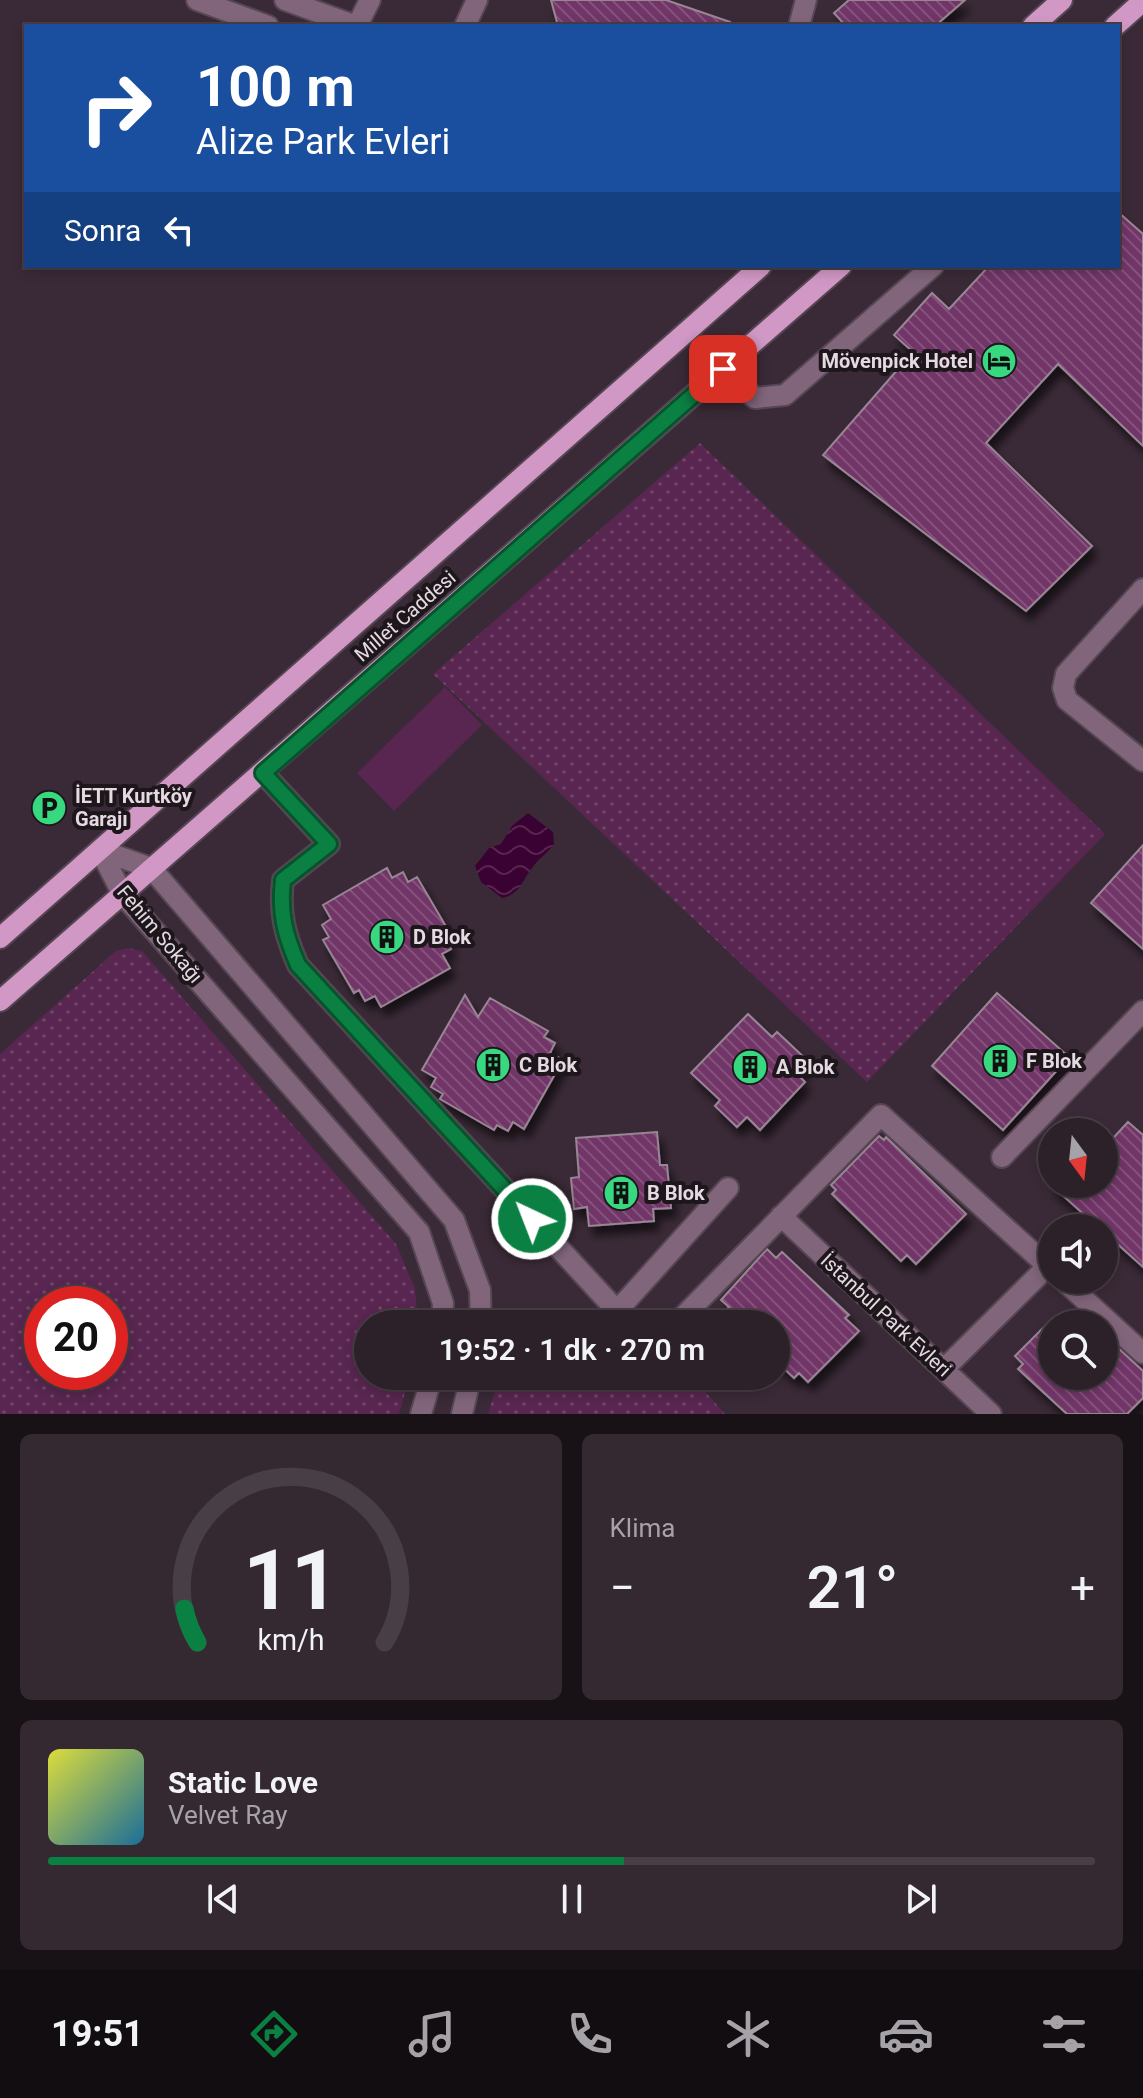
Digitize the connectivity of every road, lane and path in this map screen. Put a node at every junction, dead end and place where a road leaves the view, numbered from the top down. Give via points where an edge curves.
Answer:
1 (197, 0) edge
2 (285, 0) edge
3 (370, 0) edge
4 (477, 0) edge
5 (806, 0) edge
6 (1062, 0) edge
7 (1143, 1) edge
8 (263, 24) edge
9 (351, 24) edge
10 (357, 24) edge
11 (466, 24) edge
12 (800, 24) edge
13 (1035, 24) edge
14 (1117, 24) edge
15 (759, 268) edge
16 (839, 268) edge
17 (931, 268) edge
18 (723, 369) junction
19 (1143, 589) edge
20 (1143, 761) edge
21 (263, 773) junction
22 (100, 850) junction
23 (151, 868) junction
24 (123, 895) junction
25 (0, 938) edge
26 (0, 1001) edge
27 (1143, 1011) edge
28 (1002, 1157) dead end
29 (728, 1188) dead end
30 (781, 1216) junction
31 (1038, 1257) edge
32 (1038, 1286) edge
33 (1078, 1294) edge
34 (443, 1310) edge
35 (481, 1310) edge
36 (690, 1310) edge
37 (1143, 1353) edge
38 (944, 1369) junction
39 (428, 1390) edge
40 (468, 1390) edge
41 (421, 1414) edge
42 (462, 1414) edge
43 (991, 1414) edge

1 - 8 street
2 - 9 street
3 - 10 street
4 - 11 street
5 - 12 street
6 - 13 main road
7 - 14 main road
15 - 22 main road, Millet Caddesi
16 - 18 main road, Millet Caddesi
17 - 18 street via 785,395 755,398
18 - 21 main road, Millet Caddesi
19 - 20 street via 1066,674 1063,688 1067,700
21 - 23 main road, Millet Caddesi
21 - 29 street via 329,844 283,880 284,934 298,965 617,1311
22 - 23 street, Fehim Sokağı
22 - 24 street, Fehim Sokağı
22 - 25 main road, Millet Caddesi
23 - 24 main road, Millet Caddesi
23 - 35 street, Fehim Sokağı via 454,1220 480,1290
24 - 26 main road, Millet Caddesi
24 - 34 street, Fehim Sokağı via 419,1232
27 - 28 street
30 - 31 street via 881,1115
30 - 36 street
30 - 38 street, İstanbul Park Evleri
32 - 38 street
33 - 37 street
38 - 43 street, İstanbul Park Evleri
39 - 41 street
40 - 42 street

